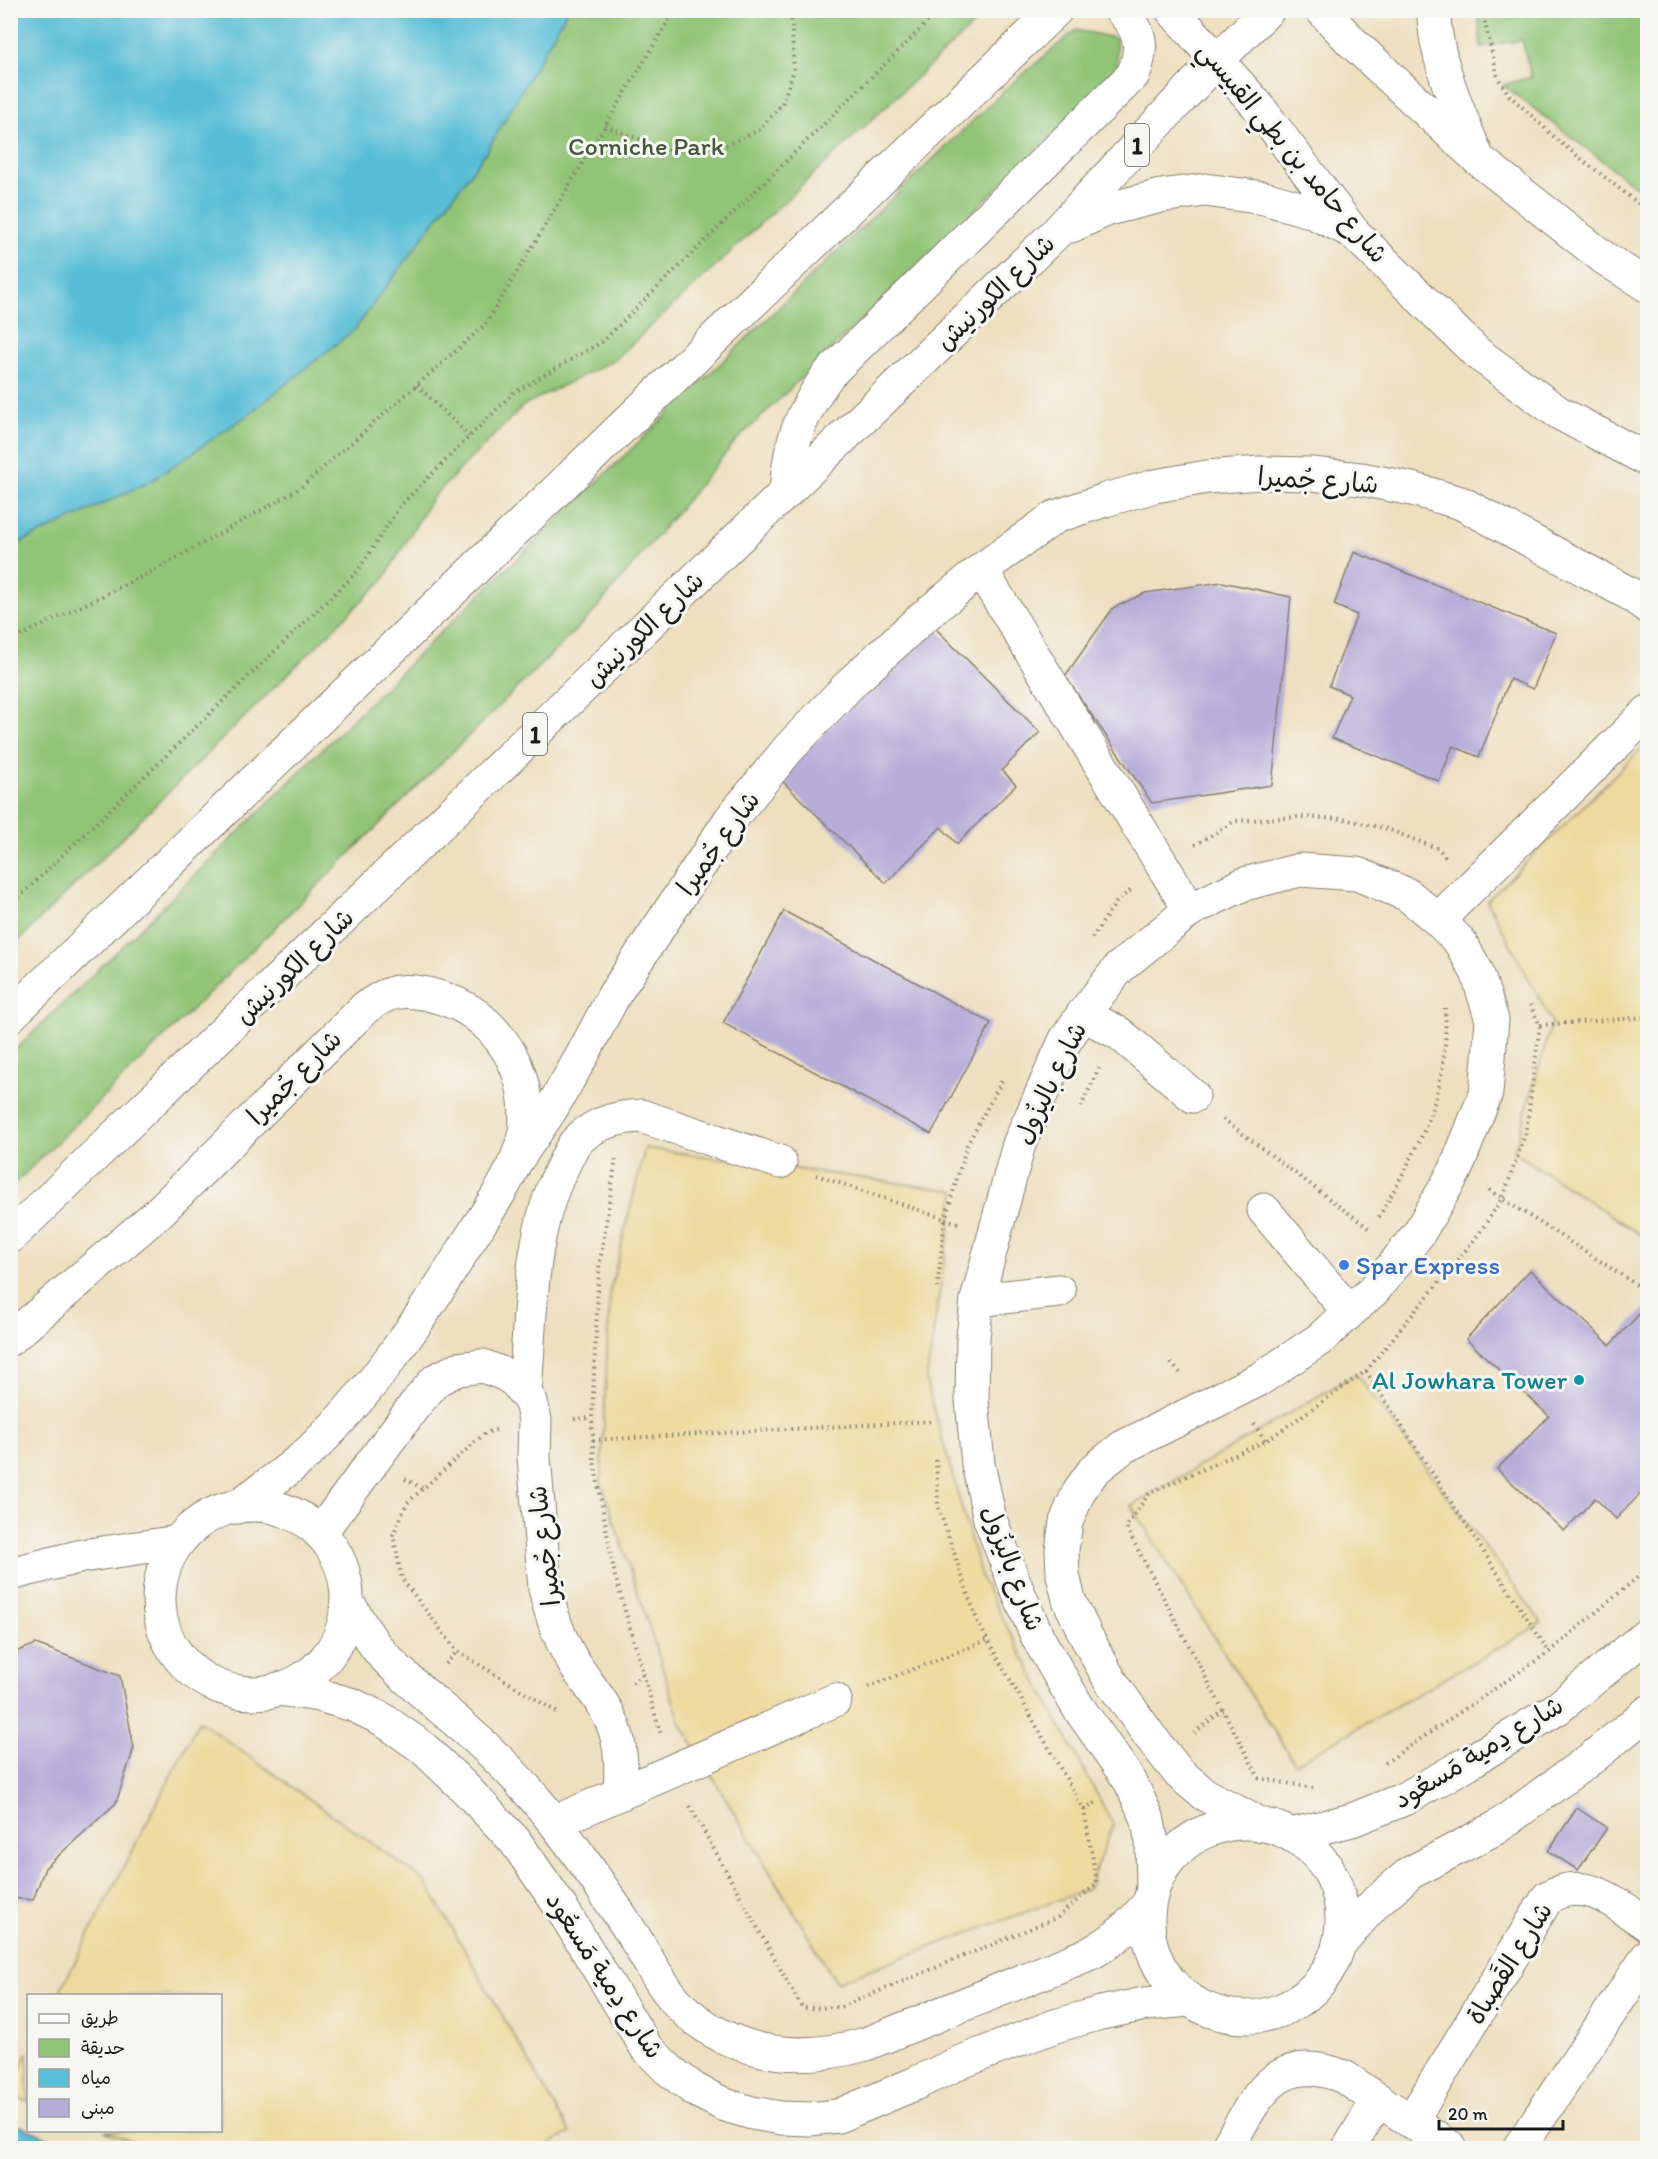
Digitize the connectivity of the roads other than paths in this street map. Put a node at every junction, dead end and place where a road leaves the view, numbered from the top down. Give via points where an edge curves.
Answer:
1 (1056, 10) edge
2 (1121, 10) edge
3 (1172, 10) edge
4 (1268, 10) edge
5 (1322, 10) edge
6 (1434, 10) edge
7 (1216, 60) junction
8 (1478, 159) junction
9 (1058, 231) junction
10 (1353, 232) junction
11 (1647, 286) edge
12 (1647, 460) edge
13 (786, 493) junction
14 (981, 570) junction
15 (1647, 607) edge
16 (1647, 712) edge
17 (1191, 910) junction
18 (1438, 920) junction
19 (1083, 1014) junction
20 (10, 1016) edge
21 (1193, 1096) road end
22 (780, 1162) road end
23 (514, 1164) junction
24 (1264, 1210) dead end
25 (10, 1237) edge
26 (1059, 1291) dead end
27 (977, 1300) junction
28 (1349, 1312) junction
29 (10, 1339) edge
30 (530, 1406) junction
31 (237, 1507) junction
32 (320, 1533) junction
33 (178, 1542) junction
34 (82, 1556) junction
35 (10, 1574) edge
36 (162, 1576) junction
37 (347, 1602) junction
38 (1647, 1634) edge
39 (278, 1689) junction
40 (835, 1700) road end
41 (1647, 1712) edge
42 (620, 1793) junction
43 (555, 1822) junction
44 (1259, 1824) junction
45 (1291, 1835) junction
46 (1150, 1896) junction
47 (1647, 1925) edge
48 (1340, 1942) junction
49 (1647, 1956) edge
50 (1189, 2000) junction
51 (1378, 2100) junction
52 (1411, 2122) junction
53 (1227, 2148) edge
54 (1349, 2148) edge
55 (1451, 2148) edge
56 (1519, 2148) edge

1 - 20 main road
2 - 13 main road via 1132,22 1140,43 1140,59 1133,75 828,375 799,423
3 - 7 main road, شارع حامد بن بطي القبيسي
4 - 7 main road, شارع الكورنيش / 1
5 - 8 main road
6 - 8 main road via 1453,97
7 - 9 main road, شارع الكورنيش / 1
7 - 10 main road, شارع حامد بن بطي القبيسي via 1257,105
8 - 11 main road via 1604,258
9 - 10 main road via 1108,209 1205,190 1264,198 1310,211
9 - 13 main road, شارع الكورنيش / 1
10 - 12 main road, شارع حامد بن بطي القبيسي via 1478,353 1559,413
13 - 25 main road, شارع الكورنيش / 1
14 - 15 main road, شارع جُميرا via 1055,517 1105,500 1207,477 1311,474 1372,481 1461,503 1630,594
14 - 17 main road
14 - 23 main road, شارع جُميرا via 853,681 789,748 730,820 614,994 555,1102
16 - 18 main road
17 - 18 main road, شارع باليزُول via 1244,884 1300,870 1357,874 1408,896
17 - 19 main road, شارع باليزُول via 1119,968
18 - 28 main road, شارع باليزُول via 1460,942 1477,972 1492,1020 1486,1093 1455,1171 1419,1233 1374,1290
19 - 21 main road via 1120,1034
19 - 27 main road, شارع باليزُول via 1065,1041 1019,1144
22 - 30 main road, شارع جُميرا via 641,1116 623,1117 588,1131 574,1145 553,1186 541,1231 531,1287
23 - 29 main road, شارع جُميرا via 525,1131 526,1093 516,1064 497,1033 474,1013 450,1001 419,992 390,994 366,1007 156,1215
23 - 31 main road, شارع جُميرا via 431,1303 361,1396 313,1448
24 - 28 main road
26 - 27 main road
27 - 46 main road, شارع باليزُول via 972,1400 978,1464 990,1519 1038,1638 1078,1707 1130,1781 1147,1817 1152,1842
28 - 44 main road, شارع باليزُول via 1320,1338 1260,1379 1123,1447 1094,1470 1079,1491 1066,1521 1062,1550 1069,1600 1110,1680 1179,1773 1204,1794
30 - 32 main road via 506,1374 483,1366 458,1369 436,1380
30 - 42 main road, شارع جُميرا via 545,1588 563,1643 603,1705 617,1736
31 - 32 main road via 282,1510
31 - 33 main road via 199,1522
32 - 37 main road via 343,1572
33 - 34 main road
33 - 36 main road
34 - 35 main road
34 - 36 main road
36 - 39 main road via 159,1594 164,1629 171,1645 194,1672 235,1691
37 - 39 main road via 344,1622 327,1657 297,1682
37 - 43 main road, شارع دِمية مَسعُود via 381,1653 465,1728
38 - 45 main road, شارع دِمية مَسعُود via 1558,1708 1450,1774 1404,1799 1352,1820
39 - 50 main road, شارع دِمية مَسعُود via 320,1695 382,1719 464,1786 515,1841 564,1912 646,2047 695,2090 725,2105 781,2118 838,2115 1055,2026 1145,2004
40 - 42 main road
41 - 48 main road via 1496,1828 1410,1873 1376,1902
42 - 43 main road
43 - 46 main road, شارع دِمية مَسعُود via 596,1878 673,2000 720,2034 748,2047 777,2053 818,2054 866,2044 1091,1953 1131,1926
44 - 45 main road
44 - 46 main road via 1226,1825 1194,1837 1159,1872
45 - 48 main road via 1319,1857 1337,1888
46 - 50 main road via 1151,1947 1159,1967
47 - 52 main road, شارع القَصباة via 1592,1891 1561,1890 1548,1897
48 - 50 main road via 1324,1977 1311,1991 1279,2011 1261,2016 1223,2015
49 - 56 main road
51 - 52 main road
51 - 53 main road via 1325,2069 1286,2074 1266,2085
51 - 54 main road
52 - 55 main road

